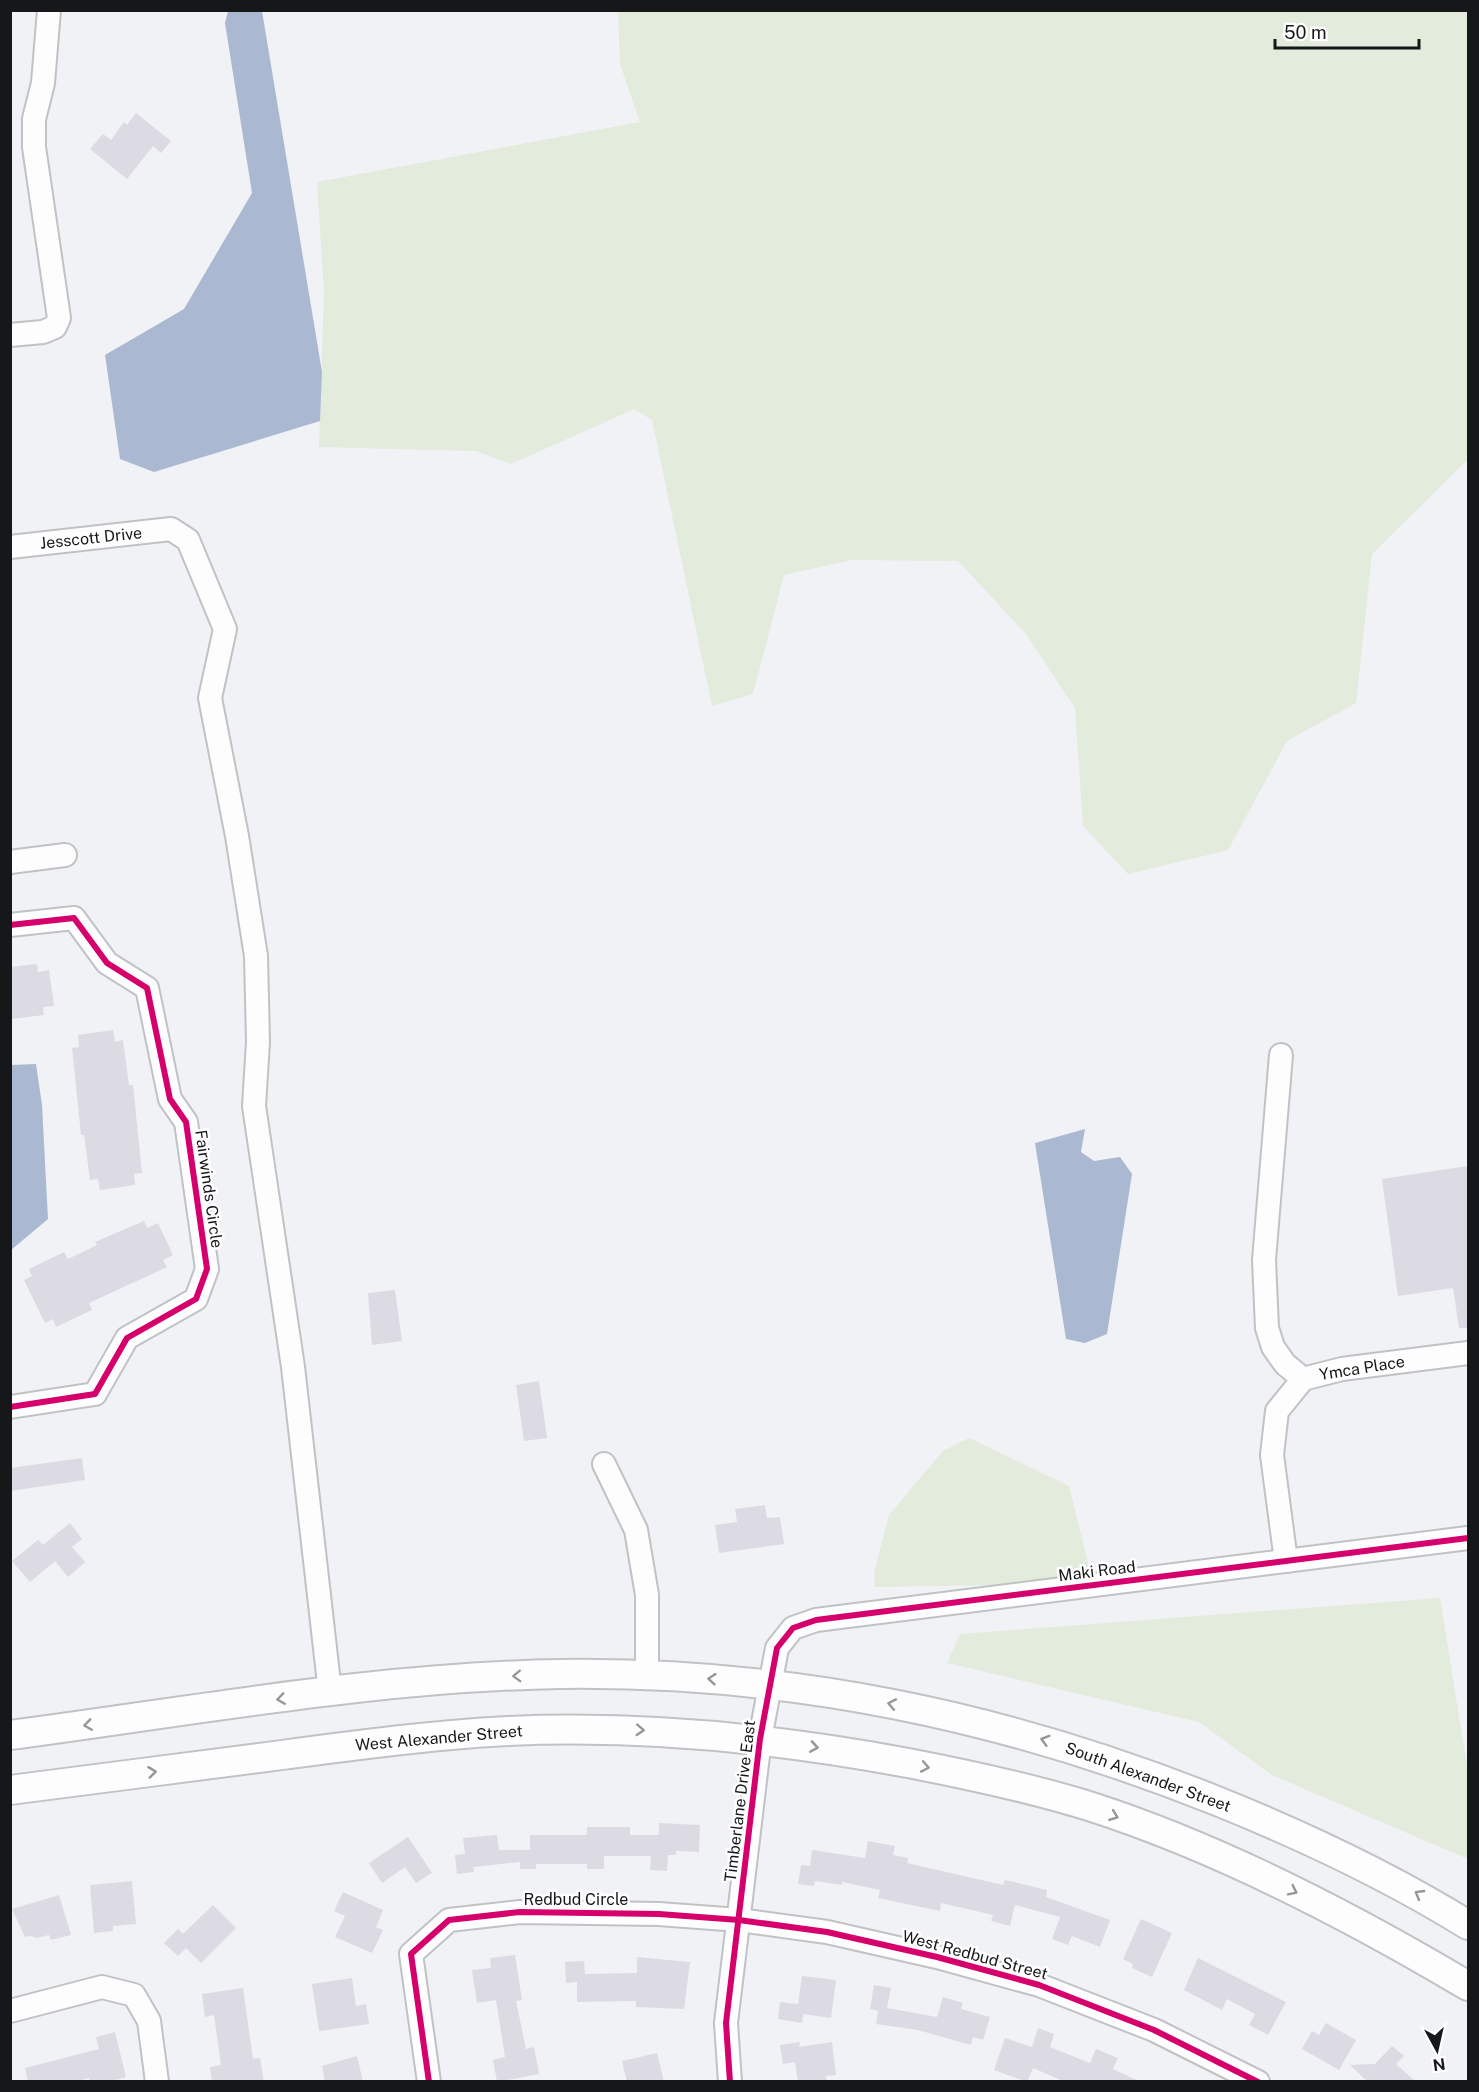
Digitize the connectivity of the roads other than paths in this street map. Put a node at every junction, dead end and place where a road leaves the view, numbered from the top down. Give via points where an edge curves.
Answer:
1 (49, 10) edge
2 (10, 335) edge
3 (10, 547) edge
4 (65, 855) dead end
5 (10, 862) edge
6 (10, 925) edge
7 (1281, 1056) dead end
8 (1468, 1353) edge
9 (1303, 1379) junction
10 (10, 1407) edge
11 (604, 1464) dead end
12 (1468, 1538) edge
13 (1286, 1561) junction
14 (646, 1676) junction
15 (770, 1685) junction
16 (330, 1692) junction
17 (10, 1736) edge
18 (760, 1739) junction
19 (10, 1790) edge
20 (739, 1920) junction
21 (1468, 1925) edge
22 (1468, 1986) edge
23 (10, 2011) edge
24 (157, 2082) edge
25 (429, 2082) edge
26 (730, 2082) edge
27 (1258, 2082) edge

1 - 2 street via 43,83 34,118 34,147 58,318 55,327 43,332
3 - 16 street, Jesscott Drive via 171,529 188,540 225,629 210,698 256,956 258,1042 254,1106 293,1366
4 - 5 street
6 - 10 street, Fairwinds Circle via 74,918 107,963 147,988 170,1099 186,1122 207,1269 196,1299 127,1338 95,1394
7 - 9 street via 1264,1260 1267,1328 1273,1347 1285,1364
8 - 9 street, Ymca Place via 1342,1369
9 - 13 street, Ymca Place via 1277,1411 1272,1455
11 - 14 street via 636,1530 647,1595
12 - 13 street, Maki Road
13 - 15 street, Maki Road via 816,1620 793,1628 777,1648
15 -> 14 main road
14 -> 16 main road via 489,1677
15 - 18 street, Timberlane Drive East
21 -> 15 main road, South Alexander Street via 1413,1891 1283,1828 1130,1766 981,1722
16 -> 17 main road
19 -> 18 main road, West Alexander Street via 441,1735 631,1729
18 - 20 street, Timberlane Drive East
18 -> 22 main road, West Alexander Street via 984,1778 1094,1808 1236,1863 1387,1938
20 - 25 street, Redbud Circle via 659,1914 520,1912 449,1920 411,1954
20 - 26 street, Timberlane Drive East via 726,2023
20 - 27 street, West Redbud Street via 827,1932 1039,1985 1154,2030
23 - 24 street via 102,1987 134,1995 149,2021

